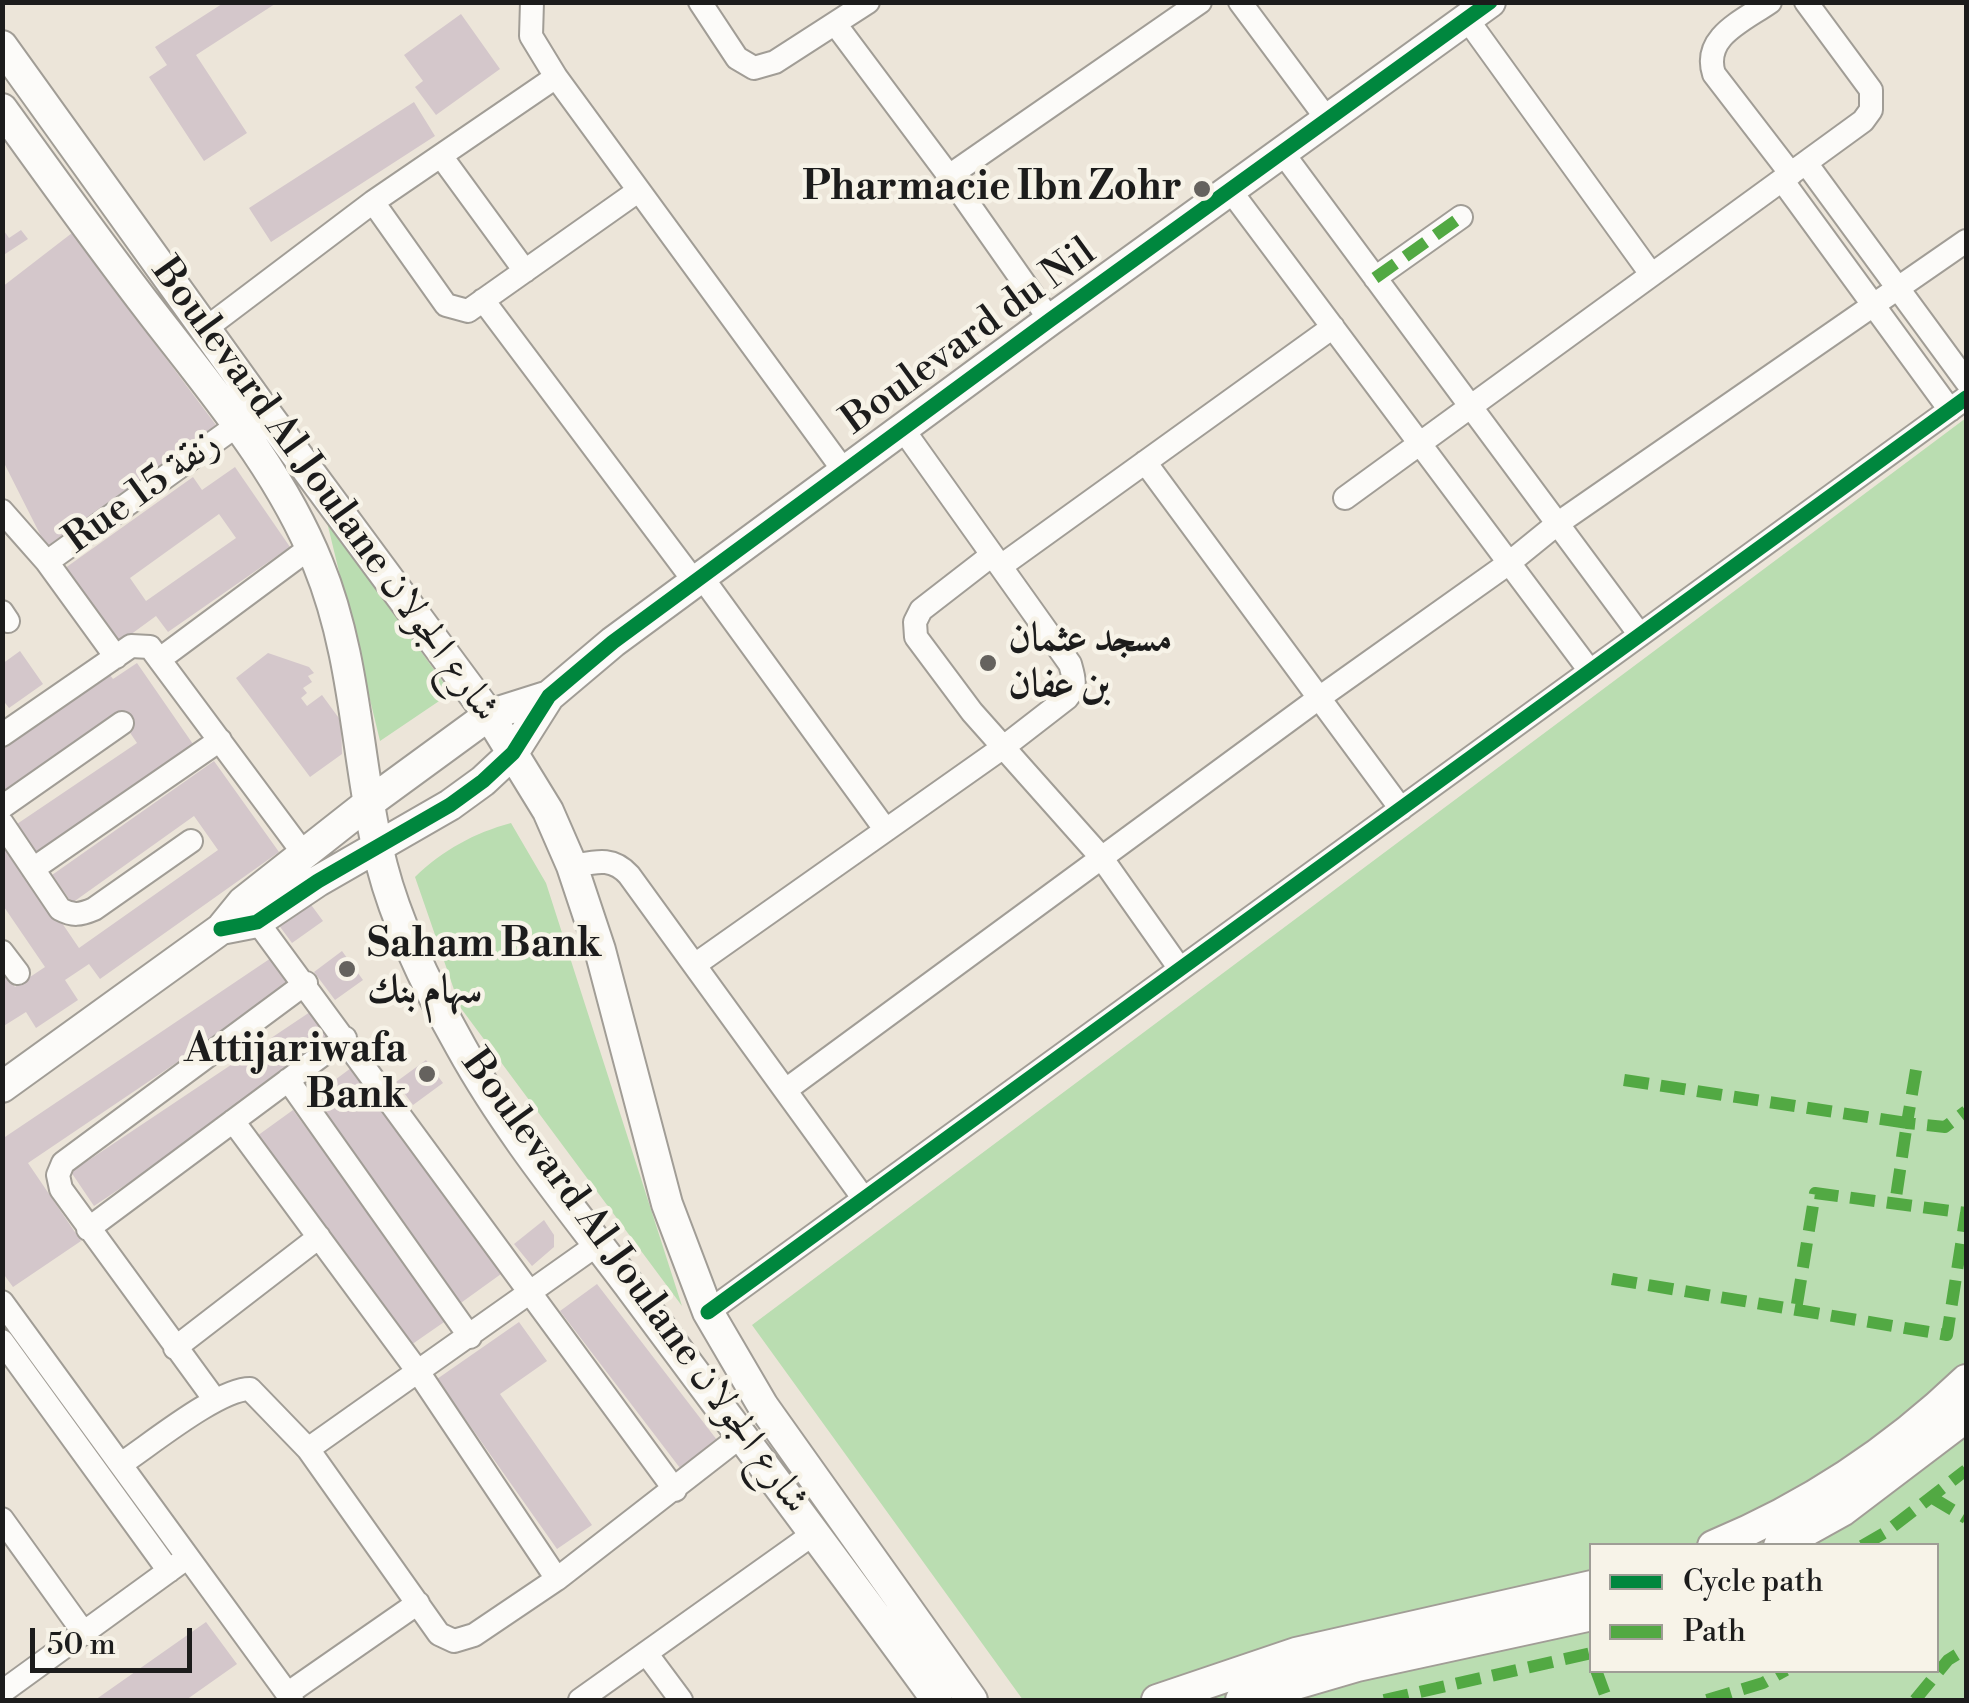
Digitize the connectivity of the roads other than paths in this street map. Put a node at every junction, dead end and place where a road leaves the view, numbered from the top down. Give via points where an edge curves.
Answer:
1 (532, 2) edge
2 (700, 2) edge
3 (868, 2) edge
4 (1200, 2) edge
5 (1240, 2) edge
6 (1770, 2) edge
7 (1806, 2) edge
8 (1478, 11) edge
9 (836, 25) junction
10 (2, 46) edge
11 (556, 77) junction
12 (1327, 120) junction
13 (6, 121) edge
14 (1282, 152) junction
15 (441, 156) junction
16 (1793, 172) junction
17 (949, 176) junction
18 (1230, 190) junction
19 (638, 191) junction
20 (373, 202) junction
21 (1460, 217) dead end
22 (1966, 241) edge
23 (526, 271) junction
24 (1651, 274) junction
25 (1375, 278) junction
26 (1898, 290) junction
27 (483, 300) junction
28 (1876, 306) junction
29 (1050, 320) junction
30 (1332, 327) junction
31 (204, 328) junction
32 (1966, 381) edge
33 (1958, 404) edge
34 (1470, 406) junction
35 (239, 424) junction
36 (902, 428) junction
37 (1418, 445) junction
38 (1145, 462) junction
39 (844, 471) junction
40 (1345, 498) dead end
41 (2, 511) edge
42 (1557, 524) junction
43 (311, 547) junction
44 (996, 560) junction
45 (47, 562) junction
46 (1509, 563) junction
47 (697, 579) junction
48 (1640, 635) junction
49 (124, 652) junction
50 (160, 659) junction
51 (1590, 671) junction
52 (549, 696) junction
53 (1319, 698) junction
54 (489, 715) junction
55 (122, 723) dead end
56 (3, 734) edge
57 (220, 740) junction
58 (1005, 746) junction
59 (514, 753) junction
60 (370, 802) junction
61 (2, 807) edge
62 (1401, 809) junction
63 (2, 823) edge
64 (884, 829) junction
65 (191, 841) dead end
66 (378, 846) junction
67 (304, 854) junction
68 (1101, 858) junction
69 (572, 866) junction
70 (33, 869) junction
71 (250, 912) junction
72 (2, 952) edge
73 (696, 964) junction
74 (1180, 969) junction
75 (18, 973) dead end
76 (306, 984) junction
77 (345, 1038) junction
78 (288, 1080) junction
79 (2, 1087) edge
80 (787, 1088) junction
81 (233, 1121) junction
82 (864, 1198) junction
83 (88, 1229) junction
84 (319, 1238) junction
85 (598, 1244) junction
86 (528, 1294) junction
87 (2, 1302) edge
88 (708, 1312) junction
89 (470, 1337) junction
90 (2, 1341) edge
91 (175, 1348) junction
92 (420, 1373) junction
93 (1966, 1380) edge
94 (215, 1400) junction
95 (1966, 1417) edge
96 (742, 1436) junction
97 (308, 1449) junction
98 (120, 1464) junction
99 (675, 1490) junction
100 (2, 1519) edge
101 (816, 1532) junction
102 (1719, 1543) edge
103 (1783, 1543) edge
104 (10, 1544) edge
105 (178, 1564) junction
106 (557, 1578) junction
107 (1589, 1587) edge
108 (418, 1603) junction
109 (1589, 1615) edge
110 (84, 1632) junction
111 (646, 1654) junction
112 (2, 1692) edge
113 (290, 1698) edge
114 (580, 1700) edge
115 (681, 1700) edge
116 (937, 1700) edge
117 (972, 1700) edge
118 (1156, 1700) edge
119 (1242, 1700) edge

1 - 11 street via 531,36
2 - 9 street via 737,58 754,68
3 - 9 street
4 - 17 street
5 - 12 street
6 - 16 street via 1725,34 1710,59 1714,74
7 - 16 street via 1873,100 1862,121
8 - 12 main road, Boulevard du Nil
8 - 24 street
9 - 17 street
10 - 31 main road, Boulevard Al Joulane شارع الجولان
11 - 15 street
11 - 19 street
12 - 14 main road, Boulevard du Nil
13 - 35 main road, Boulevard Al Joulane شارع الجولان
14 - 18 main road, Boulevard du Nil
14 - 25 street
15 - 20 street
15 - 23 street
16 - 24 street
16 - 26 street
16 - 28 street
17 - 29 street
18 - 29 main road, Boulevard du Nil
18 - 30 street
19 - 23 street
19 - 39 street
20 - 27 street via 446,306 468,311
20 - 31 street
21 - 25 street
22 - 26 street
23 - 27 street
24 - 34 street
25 - 34 street
26 - 28 street
26 - 32 street
27 - 47 street
28 - 33 street
28 - 42 street
29 - 36 main road, Boulevard du Nil
30 - 37 street
30 - 38 street
31 - 54 main road, Boulevard Al Joulane شارع الجولان
33 - 48 street
34 - 37 street
34 - 42 street
35 - 43 main road, Boulevard Al Joulane شارع الجولان
35 - 45 street, Rue 15 زنقة
36 - 39 main road, Boulevard du Nil
36 - 44 street
37 - 40 street
37 - 46 street
38 - 44 street
38 - 53 street
39 - 47 main road, Boulevard du Nil
41 - 45 street
42 - 46 street
42 - 48 street
43 - 50 street
43 - 60 main road, Boulevard Al Joulane شارع الجولان via 348,661
44 - 58 street via 1070,664 1075,682 1068,698
44 - 58 street via 921,610 915,622 916,637
45 - 49 street
46 - 51 street
46 - 53 street
47 - 52 main road, Boulevard du Nil
47 - 64 street
48 - 51 street
49 - 50 street via 150,647
49 - 56 street
50 - 57 street
51 - 62 street
52 - 54 main road, Boulevard du Nil
52 - 59 main road, Boulevard du Nil
53 - 62 street
53 - 68 street
54 - 59 main road, Boulevard Al Joulane شارع الجولان
54 - 60 main road, Boulevard du Nil
55 - 61 street
57 - 67 street
57 - 70 street
58 - 64 street
58 - 68 street
59 - 66 main road, Boulevard du Nil via 450,805
59 - 69 main road, Boulevard Al Joulane شارع الجولان
60 - 66 main road, Boulevard Al Joulane شارع الجولان
60 - 67 main road, Boulevard du Nil
62 - 74 street
63 - 70 street
64 - 73 street
65 - 70 street via 82,914 60,909
66 - 71 main road, Boulevard du Nil
66 - 85 main road, Boulevard Al Joulane شارع الجولان via 414,953 461,1047
67 - 71 main road, Boulevard du Nil
68 - 74 street
68 - 80 street
69 - 73 street via 607,860 620,865
69 - 88 main road, Boulevard Al Joulane شارع الجولان via 667,1204
71 - 76 street
71 - 79 main road
72 - 75 street
73 - 80 street
74 - 82 street
76 - 77 street
76 - 83 street via 63,1163 60,1189
77 - 78 street
77 - 86 street
78 - 81 street
78 - 89 street
80 - 82 street
81 - 83 street
81 - 84 street
82 - 88 street
83 - 91 street
84 - 91 street
84 - 92 street
85 - 86 street
85 - 96 main road, Boulevard Al Joulane شارع الجولان
86 - 89 street
86 - 99 street
87 - 98 street
88 - 117 main road, Boulevard Al Joulane شارع الجولان via 763,1406
89 - 92 street
90 - 105 street
91 - 94 street
92 - 97 street
92 - 106 street
93 - 102 main road via 1852,1474
94 - 97 street via 250,1389
94 - 98 street
95 - 103 main road via 1842,1511
96 - 99 street
96 - 101 main road, Boulevard Al Joulane شارع الجولان
97 - 108 street
98 - 105 street
99 - 106 street
100 - 104 street
101 - 111 street
101 - 116 main road, Boulevard Al Joulane شارع الجولان
104 - 110 street
105 - 110 street
105 - 113 street
106 - 108 street via 474,1636 454,1640 439,1634
107 - 118 main road via 1296,1654
108 - 113 street
109 - 119 main road via 1357,1666
110 - 112 street
111 - 114 street
111 - 115 street

